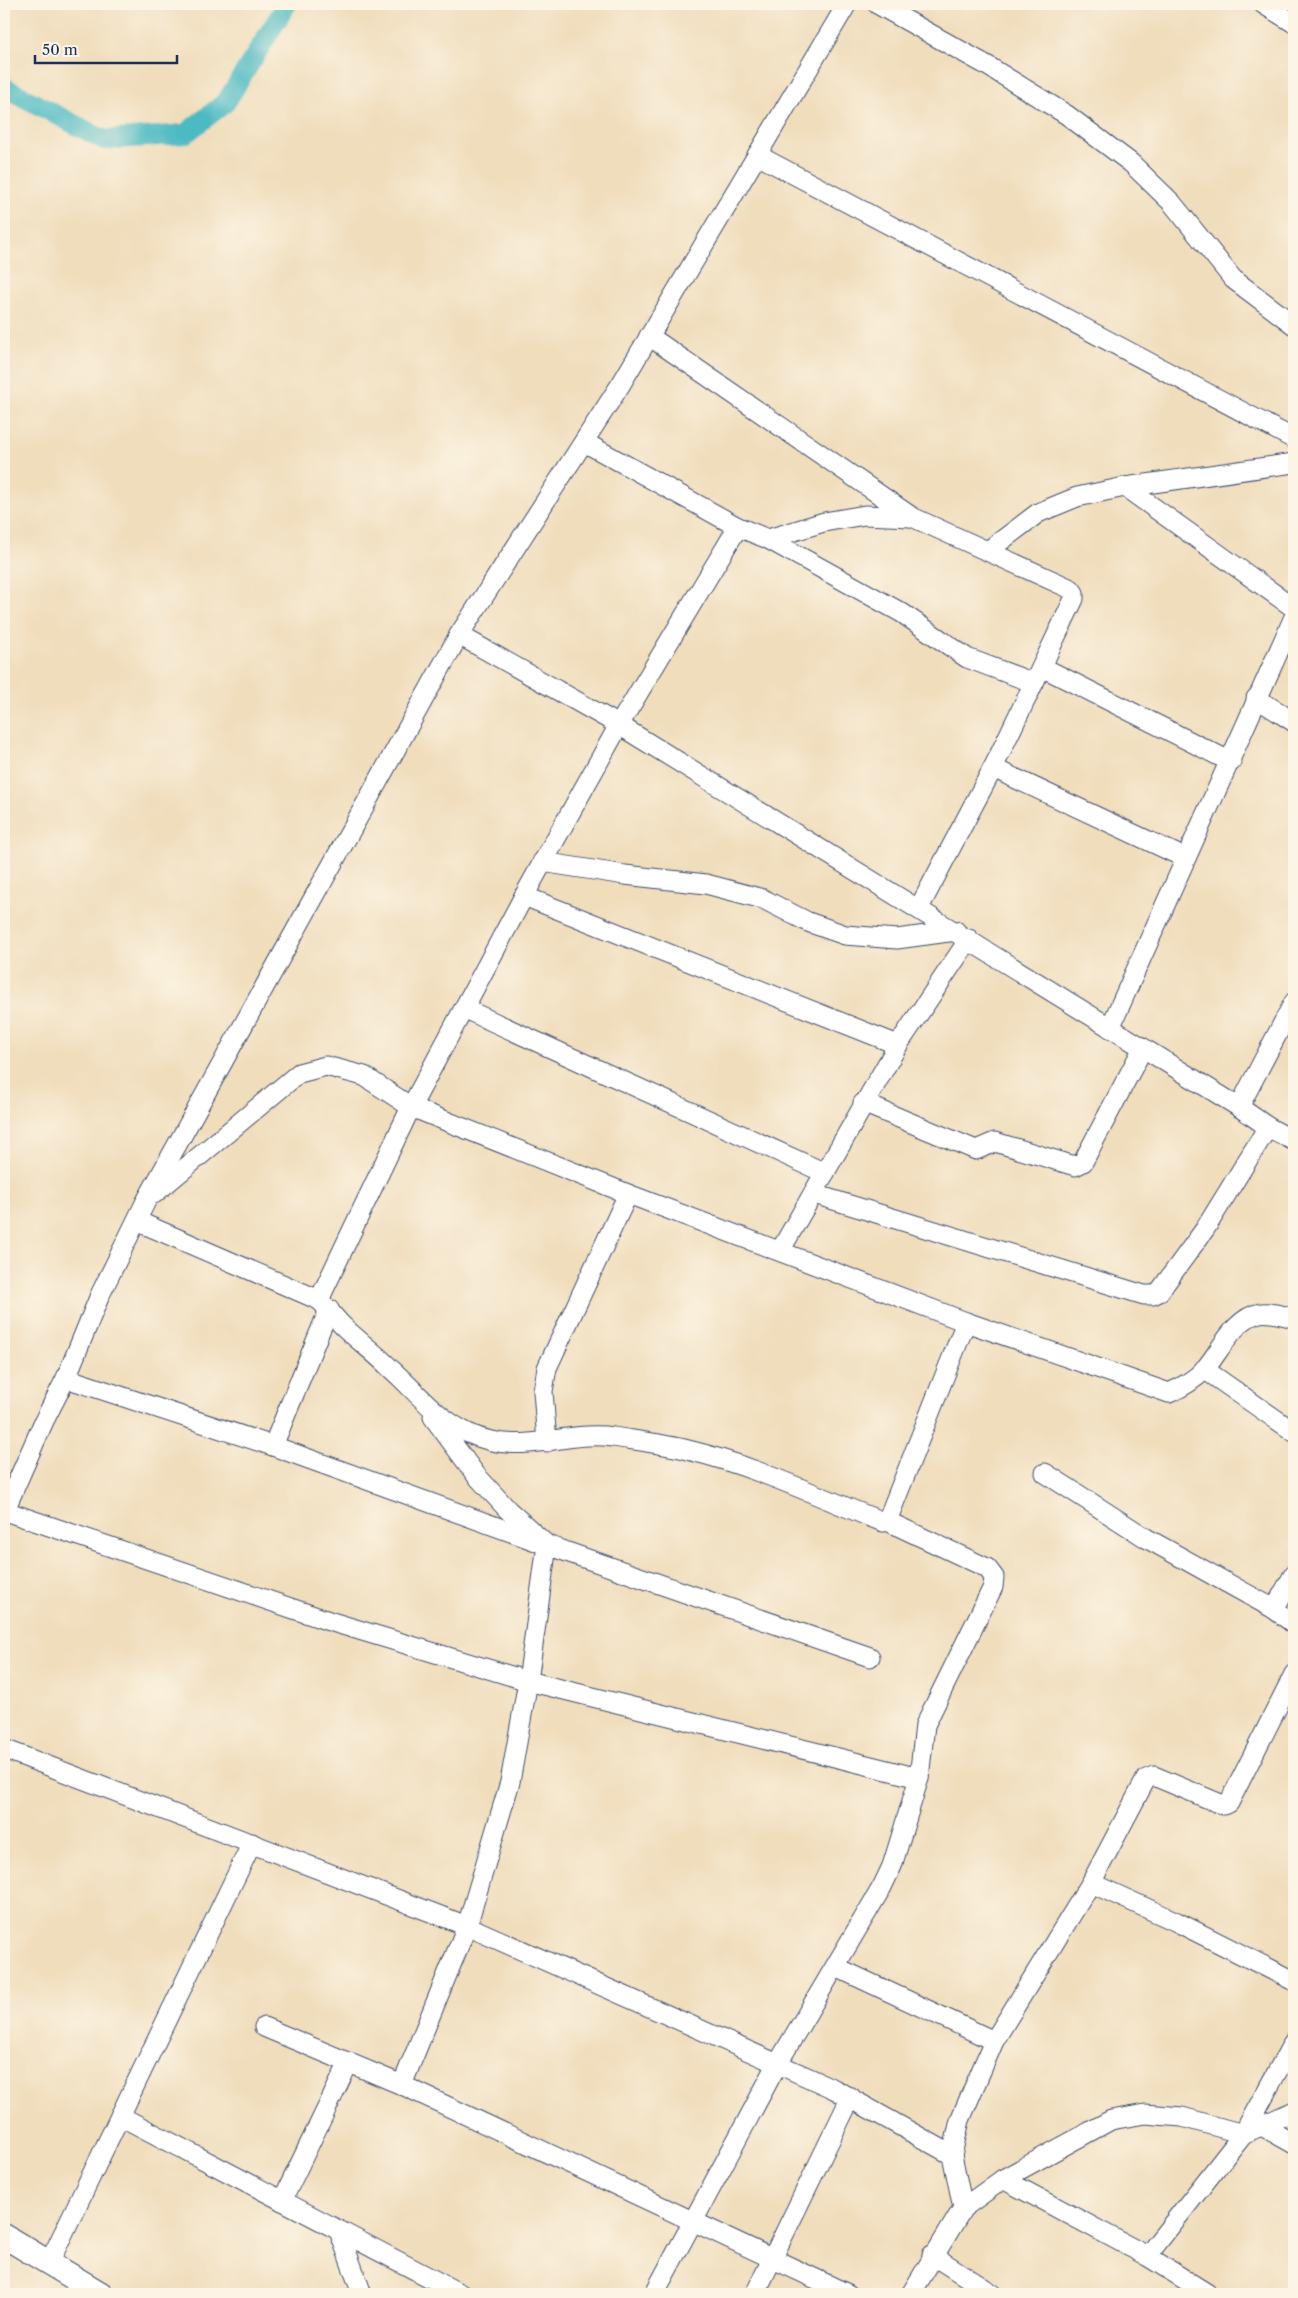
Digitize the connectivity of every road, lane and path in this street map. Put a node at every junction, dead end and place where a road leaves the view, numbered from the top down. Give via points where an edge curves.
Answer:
1 (847, 4) edge
2 (877, 4) edge
3 (1262, 4) edge
4 (1294, 23) edge
5 (757, 155) junction
6 (1294, 325) edge
7 (649, 336) junction
8 (1294, 440) edge
9 (584, 442) junction
10 (1294, 463) edge
11 (1125, 487) junction
12 (912, 517) junction
13 (738, 526) junction
14 (768, 539) junction
15 (988, 550) junction
16 (1294, 608) edge
17 (1294, 617) edge
18 (459, 634) junction
19 (1038, 675) junction
20 (1256, 698) junction
21 (1294, 722) edge
22 (619, 725) junction
23 (1231, 762) junction
24 (993, 768) junction
25 (1185, 858) junction
26 (542, 862) junction
27 (524, 896) junction
28 (920, 908) junction
29 (963, 935) junction
30 (1294, 1002) edge
31 (465, 1008) junction
32 (1110, 1028) junction
33 (898, 1045) junction
34 (1143, 1048) junction
35 (863, 1103) junction
36 (411, 1107) junction
37 (1240, 1107) junction
38 (1268, 1127) junction
39 (1294, 1141) edge
40 (825, 1173) junction
41 (628, 1194) junction
42 (814, 1194) junction
43 (146, 1201) junction
44 (137, 1221) junction
45 (780, 1251) junction
46 (324, 1305) junction
47 (1294, 1318) edge
48 (966, 1322) junction
49 (1204, 1369) junction
50 (66, 1378) junction
51 (419, 1399) junction
52 (1294, 1432) edge
53 (547, 1442) junction
54 (273, 1446) junction
55 (1045, 1473) dead end
56 (4, 1511) edge
57 (887, 1520) junction
58 (547, 1545) junction
59 (1294, 1574) edge
60 (1274, 1609) junction
61 (1294, 1624) edge
62 (870, 1657) dead end
63 (1294, 1674) edge
64 (528, 1681) junction
65 (4, 1749) edge
66 (919, 1778) junction
67 (252, 1843) junction
68 (1091, 1883) junction
69 (467, 1926) junction
70 (836, 1967) junction
71 (1294, 1981) edge
72 (264, 2027) dead end
73 (994, 2041) junction
74 (1294, 2041) edge
75 (349, 2062) junction
76 (778, 2063) junction
77 (402, 2085) junction
78 (851, 2097) junction
79 (1294, 2111) edge
80 (120, 2116) junction
81 (1260, 2125) junction
82 (1243, 2134) junction
83 (1294, 2144) edge
84 (952, 2155) junction
85 (1003, 2179) junction
86 (282, 2201) junction
87 (962, 2208) junction
88 (693, 2222) junction
89 (339, 2230) junction
90 (4, 2236) edge
91 (932, 2255) junction
92 (1147, 2256) junction
93 (772, 2259) junction
94 (49, 2263) junction
95 (100, 2294) edge
96 (362, 2294) edge
97 (462, 2294) edge
98 (654, 2294) edge
99 (755, 2294) edge
100 (848, 2294) edge
101 (910, 2294) edge
102 (993, 2294) edge
103 (1208, 2294) edge

1 - 5 street
2 - 6 street via 1043,100 1131,163 1172,203 1233,279
3 - 4 street
5 - 7 street
5 - 8 street
7 - 9 street
7 - 12 street
9 - 13 street
9 - 18 street
10 - 11 street
11 - 15 street via 1077,497 1038,513
11 - 16 street
12 - 14 street via 865,515 824,522
12 - 15 street
13 - 14 street
13 - 22 street
14 - 19 street via 902,613 967,658
15 - 19 street via 1074,593
17 - 20 street
18 - 22 street
18 - 43 street
19 - 23 street
19 - 24 street
20 - 21 street
20 - 23 street
22 - 26 street
22 - 28 street
23 - 25 street
24 - 25 street
24 - 28 street
25 - 32 street
26 - 27 street
26 - 29 street via 706,884 763,899 808,922 845,935 897,939
27 - 31 street
27 - 33 street
28 - 29 street
29 - 32 street
29 - 33 street
30 - 37 street
31 - 36 street
31 - 40 street
32 - 34 street
33 - 35 street
34 - 35 street via 1080,1165 1075,1166 995,1142 976,1150
34 - 37 street
35 - 40 street
36 - 41 street
36 - 43 street via 364,1076 326,1066 299,1073
36 - 46 street
37 - 38 street
38 - 39 street
38 - 42 street via 1205,1229 1159,1292 1153,1295 1144,1295
40 - 42 street
41 - 45 street
41 - 53 street via 547,1368 543,1392
42 - 45 street
43 - 44 street
44 - 46 street
44 - 50 street via 100,1295
45 - 48 street
46 - 51 street
46 - 54 street
47 - 49 street via 1261,1312 1248,1317
48 - 49 street via 1169,1393 1188,1384
48 - 57 street
49 - 52 street
50 - 54 street
50 - 56 street
51 - 53 street via 449,1422 484,1440 519,1445
51 - 58 street via 476,1475
53 - 57 street via 610,1437 688,1450 729,1462 883,1522
54 - 58 street
55 - 60 street via 1146,1538
56 - 64 street via 329,1621
57 - 66 street via 987,1568 994,1577 993,1587 925,1725
58 - 62 street
58 - 64 street
59 - 60 street
60 - 61 street
63 - 68 street via 1229,1803 1223,1805 1149,1776
64 - 66 street
64 - 69 street via 514,1767
65 - 67 street
66 - 70 street via 892,1866
67 - 69 street
67 - 80 street
68 - 71 street
68 - 73 street
69 - 76 street
69 - 77 street
70 - 73 street
70 - 76 street
72 - 75 street
73 - 84 street via 960,2120
74 - 82 street
75 - 77 street
75 - 86 street
76 - 78 street
76 - 88 street
77 - 88 street
78 - 84 street
78 - 93 street
79 - 81 street
80 - 86 street
80 - 94 street
81 - 82 street
81 - 83 street
82 - 85 street via 1182,2116 1145,2114 1112,2120
82 - 92 street
84 - 87 street
85 - 87 street
85 - 92 street
86 - 89 street
87 - 91 street
88 - 93 street
88 - 98 street
89 - 96 street
89 - 97 street
90 - 94 street
91 - 101 street
91 - 102 street
92 - 103 street
93 - 99 street
93 - 100 street
94 - 95 street

